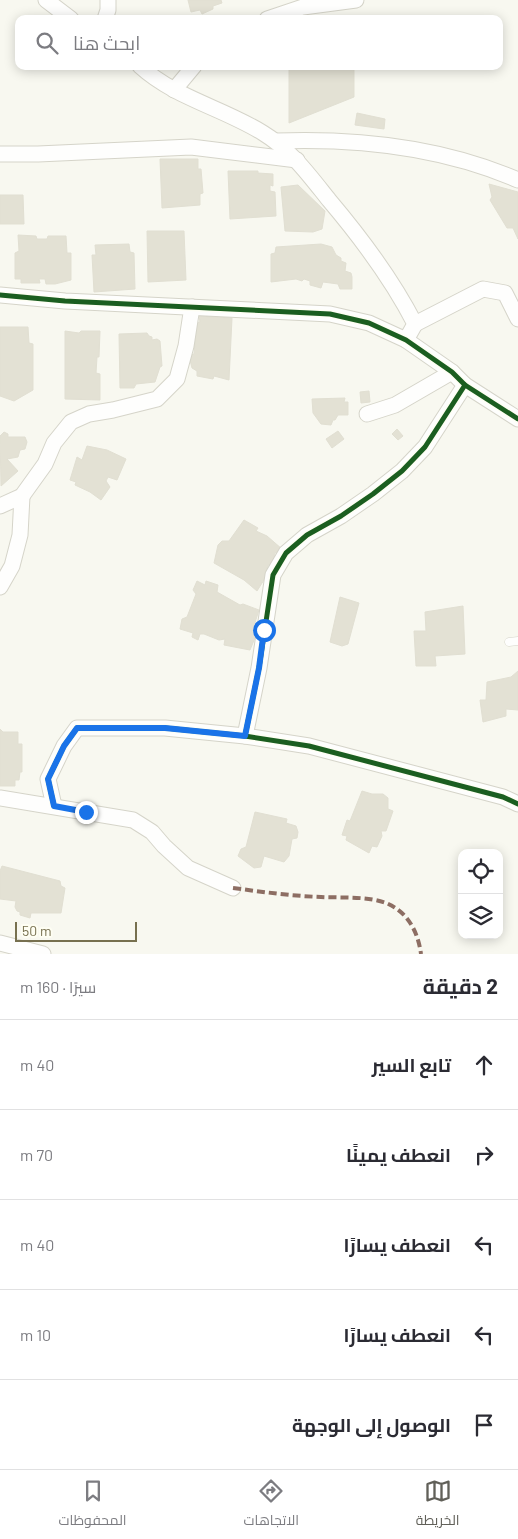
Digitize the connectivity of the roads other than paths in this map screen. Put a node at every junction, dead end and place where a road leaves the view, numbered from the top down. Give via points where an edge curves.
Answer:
1 (46, 0) edge
2 (108, 0) edge
3 (356, 0) edge
4 (65, 15) edge
5 (106, 15) edge
6 (280, 15) edge
7 (144, 70) edge
8 (191, 70) edge
9 (174, 90) junction
10 (276, 141) junction
11 (0, 154) edge
12 (298, 160) junction
13 (518, 180) edge
14 (0, 296) edge
15 (192, 307) junction
16 (518, 319) edge
17 (415, 324) junction
18 (406, 340) junction
19 (452, 372) junction
20 (465, 385) junction
21 (367, 414) dead end
22 (518, 418) edge
23 (22, 496) junction
24 (0, 506) edge
25 (0, 587) edge
26 (518, 641) edge
27 (509, 642) dead end
28 (245, 736) junction
29 (0, 798) edge
30 (518, 804) edge
31 (54, 806) junction
32 (234, 888) dead end
33 (0, 943) edge
34 (43, 954) edge

1 - 4 street
2 - 5 street
3 - 6 street
7 - 9 street
8 - 9 street
9 - 10 street via 235,116
10 - 12 street
10 - 13 street via 346,141 425,151 478,164
11 - 12 street via 191,148
12 - 17 street via 361,239 399,293
14 - 15 street
15 - 18 street via 330,314 369,323
15 - 23 street via 177,379 158,399 88,414 71,422
16 - 17 street via 504,293 483,290
17 - 18 street
18 - 19 street
19 - 20 street
19 - 21 street via 395,405
20 - 22 street
20 - 28 street via 425,447 402,471 286,552 273,575
23 - 24 street
23 - 25 street via 20,535 12,566
26 - 27 lane
28 - 30 street via 309,746 503,796
28 - 31 street via 165,728 77,728 48,779
29 - 31 street
31 - 32 street via 133,820 152,832 188,868
33 - 34 street

